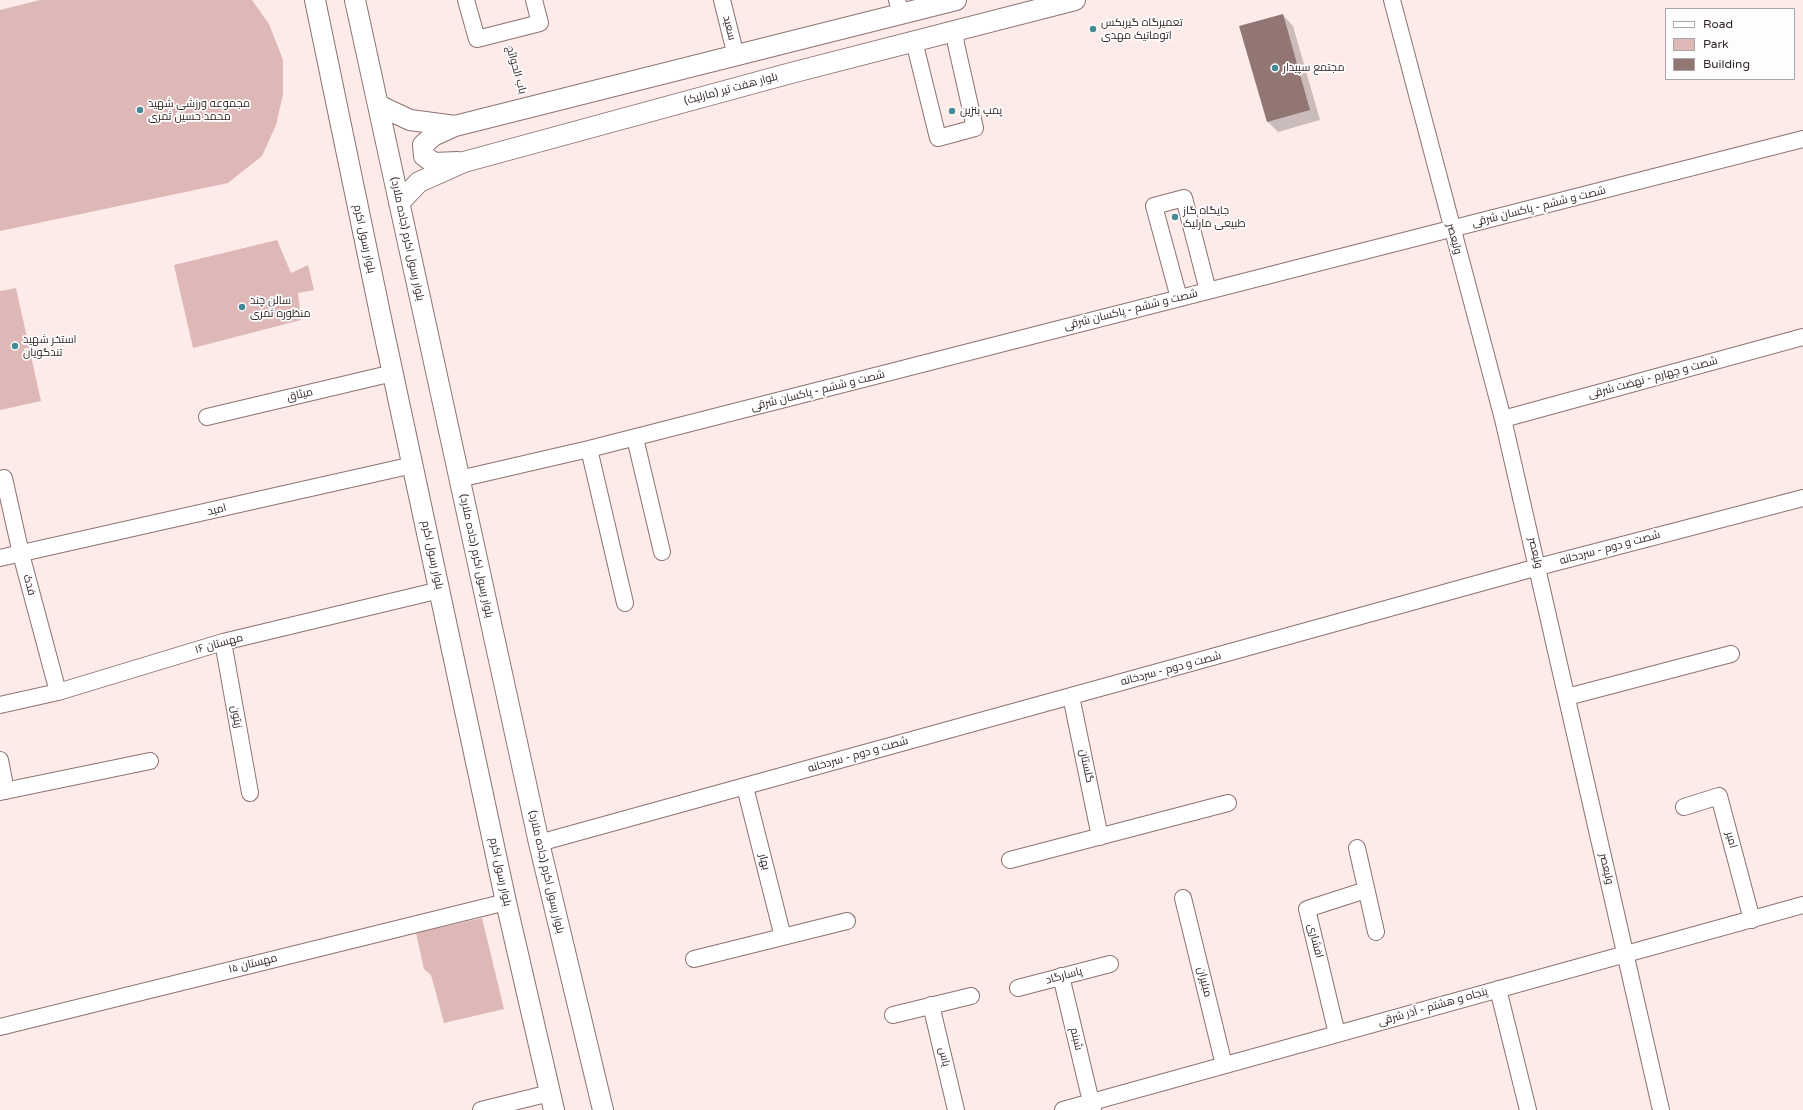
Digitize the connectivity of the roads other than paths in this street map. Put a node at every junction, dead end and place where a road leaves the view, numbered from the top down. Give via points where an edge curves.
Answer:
1 (315, 0) edge
2 (355, 0) edge
3 (466, 0) edge
4 (534, 0) edge
5 (722, 0) edge
6 (956, 0) edge
7 (1075, 0) edge
8 (1392, 0) edge
9 (899, 7) edge
10 (955, 31) junction
11 (914, 41) junction
12 (736, 56) junction
13 (378, 105) junction
14 (455, 126) junction
15 (1803, 139) edge
16 (464, 162) junction
17 (399, 203) junction
18 (1451, 230) junction
19 (1208, 291) junction
20 (1178, 298) junction
21 (1803, 337) edge
22 (393, 373) junction
23 (207, 418) dead end
24 (1503, 419) junction
25 (634, 438) junction
26 (589, 449) junction
27 (413, 465) junction
28 (4, 478) dead end
29 (459, 479) junction
30 (1803, 498) edge
31 (662, 552) dead end
32 (20, 554) junction
33 (0, 558) edge
34 (1538, 567) junction
35 (440, 590) junction
36 (625, 603) dead end
37 (223, 642) junction
38 (1731, 654) dead end
39 (58, 692) junction
40 (1071, 696) junction
41 (1567, 697) junction
42 (0, 705) edge
43 (0, 760) edge
44 (150, 761) dead end
45 (745, 787) junction
46 (3, 791) edge
47 (250, 793) dead end
48 (1228, 803) dead end
49 (1684, 807) dead end
50 (1100, 837) junction
51 (539, 844) junction
52 (1357, 848) dead end
53 (1010, 860) dead end
54 (1366, 890) junction
55 (1183, 898) dead end
56 (506, 902) junction
57 (1803, 905) edge
58 (1752, 920) junction
59 (847, 921) dead end
60 (1376, 932) dead end
61 (783, 937) junction
62 (1624, 954) junction
63 (694, 959) dead end
64 (1110, 964) dead end
65 (1062, 976) junction
66 (1018, 988) dead end
67 (1498, 989) junction
68 (971, 996) dead end
69 (932, 1005) junction
70 (893, 1015) dead end
71 (0, 1027) edge
72 (1337, 1034) junction
73 (1224, 1065) junction
74 (552, 1102) edge
75 (1092, 1106) edge
76 (481, 1110) edge
77 (603, 1110) edge
78 (956, 1110) edge
79 (1063, 1110) edge
80 (1528, 1110) edge
81 (1660, 1110) edge

1 - 22 main road, بلوار رسول اکرم
2 - 13 main road, بلوار رسول اکرم (جاده ملارد)
3 - 4 street, باب الحوائج via 477,39 540,23
5 - 12 street, سعید
6 - 9 main road
7 - 10 main road, بلوار هفت تیر (مارلیک)
8 - 18 street, ولیعصر
9 - 12 main road
10 - 11 main road, بلوار هفت تیر (مارلیک)
10 - 11 street via 975,128 938,138
11 - 16 main road, بلوار هفت تیر (مارلیک)
12 - 14 main road
13 - 14 main road via 410,120
13 - 17 main road, بلوار رسول اکرم (جاده ملارد)
14 - 16 main road via 433,136 423,145 424,156 434,163
15 - 18 street, شصت و ششم - پاکسان شرقی
16 - 17 main road, بلوار هفت تیر (مارلیک) via 419,182
17 - 29 main road, بلوار رسول اکرم (جاده ملارد)
18 - 19 street, شصت و ششم - پاکسان شرقی
18 - 24 street, ولیعصر
19 - 20 street, شصت و ششم - پاکسان شرقی
19 - 20 street via 1184,198 1154,206
20 - 25 street, شصت و ششم - پاکسان شرقی
21 - 24 street, شصت و چهارم - نهضت شرقی
22 - 23 street, میثاق
22 - 27 main road, بلوار رسول اکرم
24 - 34 street, ولیعصر
25 - 26 street, شصت و ششم - پاکسان شرقی
25 - 31 street
26 - 29 street, شصت و ششم - پاکسان شرقی
26 - 36 street
27 - 32 street, امید
27 - 35 main road, بلوار رسول اکرم
28 - 32 street, فدک
29 - 51 main road, بلوار رسول اکرم (جاده ملارد)
30 - 34 street, شصت و دوم - سردخانه
32 - 33 street, امید
32 - 39 street, فدک
34 - 40 street, شصت و دوم - سردخانه
34 - 41 street, ولیعصر
35 - 37 street, مهستان ۱۶
35 - 56 main road, بلوار رسول اکرم
37 - 39 street, مهستان ۱۶
37 - 47 street, زیتون
38 - 41 street
39 - 42 street, مهستان ۱۶
40 - 45 street, شصت و دوم - سردخانه
40 - 50 street, گلستان
41 - 62 street, ولیعصر
43 - 46 street
44 - 46 street
45 - 51 street, شصت و دوم - سردخانه
45 - 61 street, بهار
48 - 50 street
49 - 58 street, امیر via 1720,796
50 - 53 street
51 - 77 main road, بلوار رسول اکرم (جاده ملارد)
52 - 54 street
54 - 60 street
54 - 72 street, افشاری via 1307,909
55 - 73 street, مبلیران
56 - 71 street, مهستان ۱۵
56 - 74 main road, بلوار رسول اکرم
57 - 58 street, پنجاه و هشتم - آذر شرقی
58 - 62 street, پنجاه و هشتم - آذر شرقی
59 - 61 street
61 - 63 street
62 - 67 street, پنجاه و هشتم - آذر شرقی
62 - 81 street, ولیعصر
64 - 65 street, پاسارگاد
65 - 66 street, پاسارگاد
65 - 75 street, شبنم
67 - 72 street, پنجاه و هشتم - آذر شرقی
67 - 80 street
68 - 69 street
69 - 70 street
69 - 78 street, یاس
72 - 73 street, پنجاه و هشتم - آذر شرقی
73 - 75 street, پنجاه و هشتم - آذر شرقی
74 - 76 street
75 - 79 street, پنجاه و هشتم - آذر شرقی

